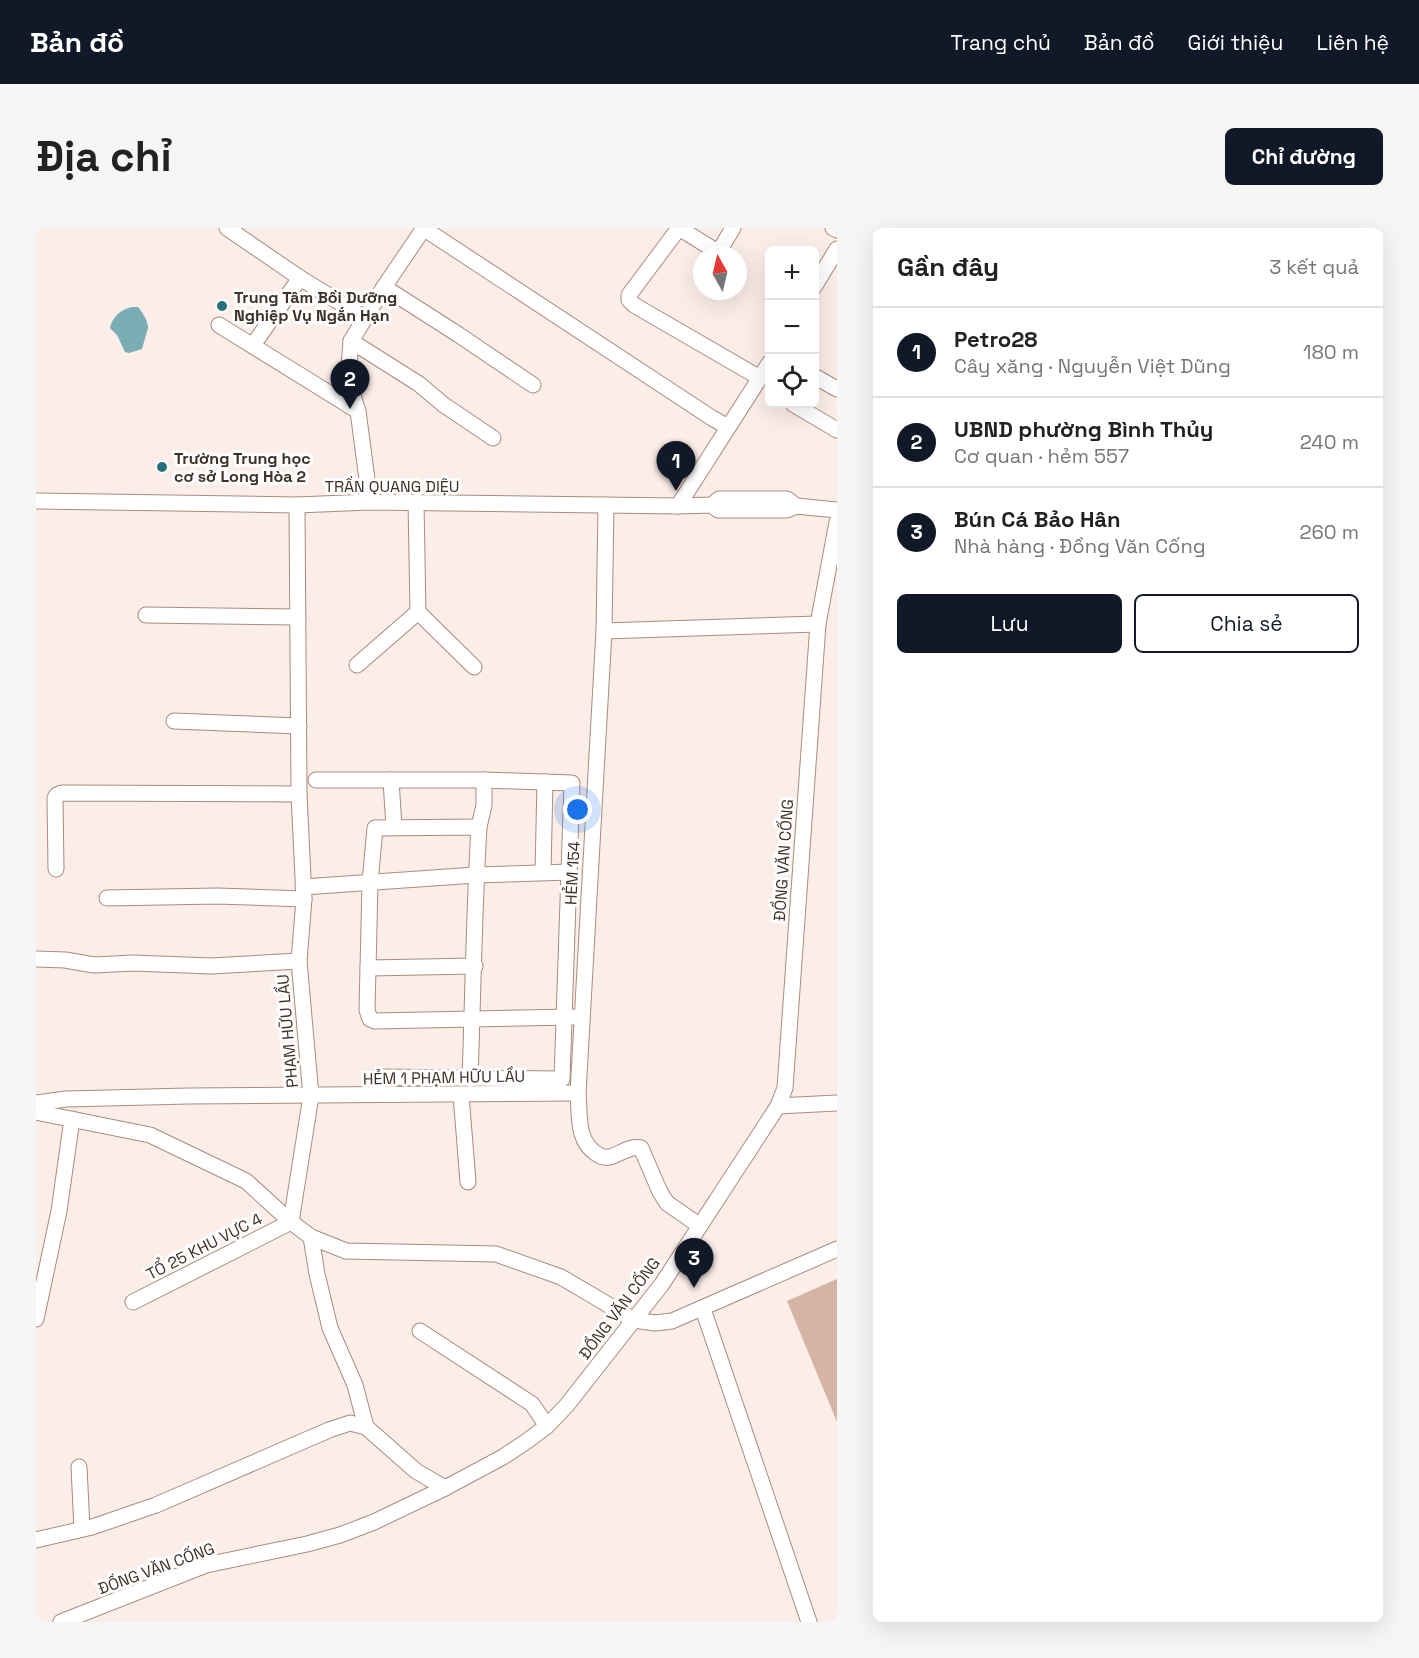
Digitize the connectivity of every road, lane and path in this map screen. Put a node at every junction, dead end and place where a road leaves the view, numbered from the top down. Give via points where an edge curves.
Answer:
1 (227, 228) edge
2 (423, 228) edge
3 (679, 228) edge
4 (733, 228) edge
5 (837, 249) edge
6 (300, 278) junction
7 (819, 279) edge
8 (384, 287) junction
9 (365, 318) junction
10 (219, 325) dead end
11 (253, 345) junction
12 (351, 346) junction
13 (819, 379) edge
14 (762, 383) edge
15 (533, 385) dead end
16 (837, 389) edge
17 (800, 408) edge
18 (358, 411) junction
19 (728, 428) junction
20 (837, 430) edge
21 (493, 438) dead end
22 (36, 501) edge
23 (370, 502) junction
24 (417, 502) junction
25 (297, 505) junction
26 (606, 505) junction
27 (678, 506) junction
28 (837, 510) edge
29 (837, 522) edge
30 (418, 612) junction
31 (146, 615) dead end
32 (298, 617) junction
33 (818, 624) junction
34 (604, 631) junction
35 (357, 665) dead end
36 (474, 667) dead end
37 (174, 721) dead end
38 (299, 726) junction
39 (316, 780) dead end
40 (391, 780) junction
41 (484, 780) junction
42 (545, 782) junction
43 (299, 794) junction
44 (394, 827) junction
45 (478, 827) junction
46 (56, 869) dead end
47 (543, 872) junction
48 (570, 872) junction
49 (476, 875) junction
50 (370, 883) junction
51 (304, 892) junction
52 (106, 898) dead end
53 (36, 959) edge
54 (299, 961) junction
55 (474, 966) junction
56 (368, 968) junction
57 (582, 1016) junction
58 (565, 1017) junction
59 (472, 1019) junction
60 (377, 1077) dead end
61 (470, 1079) junction
62 (578, 1093) junction
63 (461, 1095) junction
64 (311, 1096) junction
65 (36, 1103) edge
66 (837, 1103) edge
67 (778, 1106) junction
68 (36, 1112) edge
69 (72, 1119) junction
70 (468, 1182) dead end
71 (291, 1222) junction
72 (700, 1226) junction
73 (311, 1237) junction
74 (837, 1250) edge
75 (133, 1302) dead end
76 (703, 1309) junction
77 (36, 1319) edge
78 (634, 1320) junction
79 (420, 1330) dead end
80 (547, 1426) junction
81 (366, 1427) junction
82 (79, 1467) dead end
83 (445, 1488) junction
84 (82, 1529) junction
85 (36, 1540) edge
86 (61, 1622) edge
87 (809, 1622) edge

1 - 6 street
2 - 8 street
2 - 19 street
3 - 4 street via 713,251 721,248
3 - 14 street via 629,300
5 - 7 street
6 - 9 street
6 - 11 street
8 - 9 street
8 - 15 street
9 - 12 street
10 - 11 street
11 - 18 street
12 - 18 street via 348,380
12 - 21 street via 419,384
13 - 16 street
14 - 19 street
17 - 20 street
18 - 23 street
19 - 27 street
22 - 25 street, TRẦN QUANG DIỆU
23 - 24 street, TRẦN QUANG DIỆU
23 - 25 street, TRẦN QUANG DIỆU
24 - 26 street, TRẦN QUANG DIỆU
24 - 30 street
25 - 32 street, PHẠM HỮU LẦU
26 - 27 street, TRẦN QUANG DIỆU
26 - 34 street, HẺM 154
27 - 28 street, TRẦN QUANG DIỆU
29 - 33 street, ĐỒNG VĂN CỐNG
30 - 35 street
30 - 36 street
31 - 32 street
32 - 38 street, PHẠM HỮU LẦU
33 - 34 street
33 - 67 street, ĐỒNG VĂN CỐNG via 785,1088
34 - 57 street, HẺM 154
37 - 38 street
38 - 43 street, PHẠM HỮU LẦU
39 - 40 street
40 - 41 street
40 - 44 street
41 - 42 street
41 - 45 street via 484,805
42 - 47 street
42 - 48 street via 572,783
43 - 46 street via 62,793 57,795 54,805
43 - 51 street, PHẠM HỮU LẦU
44 - 45 street
44 - 50 street via 375,828
45 - 49 street
47 - 48 street
47 - 49 street
48 - 58 street
49 - 50 street
49 - 55 street
50 - 51 street
50 - 56 street
51 - 52 street
51 - 54 street, PHẠM HỮU LẦU
53 - 54 street via 94,965 211,966
54 - 64 street, PHẠM HỮU LẦU
55 - 56 street
55 - 59 street
56 - 59 street via 370,1019
57 - 58 street
57 - 62 street, HẺM 154
58 - 59 street
58 - 61 street via 562,1079
59 - 61 street
60 - 61 street
62 - 63 street, HẺM 1 PHẠM HỮU LẦU
62 - 72 street, HẺM 154 via 585,1143 603,1157 641,1148 667,1203
63 - 64 street, HẺM 1 PHẠM HỮU LẦU
63 - 70 street
64 - 65 street, HẺM 1 PHẠM HỮU LẦU
64 - 71 street, PHẠM HỮU LẦU
66 - 67 street
67 - 72 street, ĐỒNG VĂN CỐNG
68 - 69 street
69 - 71 street via 150,1135 246,1181
69 - 77 street via 59,1211
71 - 73 street
71 - 75 street, TỔ 25 KHU VỰC 4
72 - 78 street, ĐỒNG VĂN CỐNG via 663,1284
73 - 78 street via 346,1251 496,1254 561,1276
73 - 81 street via 330,1328 355,1385
74 - 76 street
76 - 78 street via 672,1321
76 - 87 street
78 - 80 street, ĐỒNG VĂN CỐNG
79 - 80 street via 532,1404
80 - 83 street, ĐỒNG VĂN CỐNG via 503,1457
81 - 83 street via 416,1472
81 - 84 street via 350,1423 329,1430 156,1505
82 - 84 street
83 - 86 street, ĐỒNG VĂN CỐNG via 340,1535 206,1565
84 - 85 street

